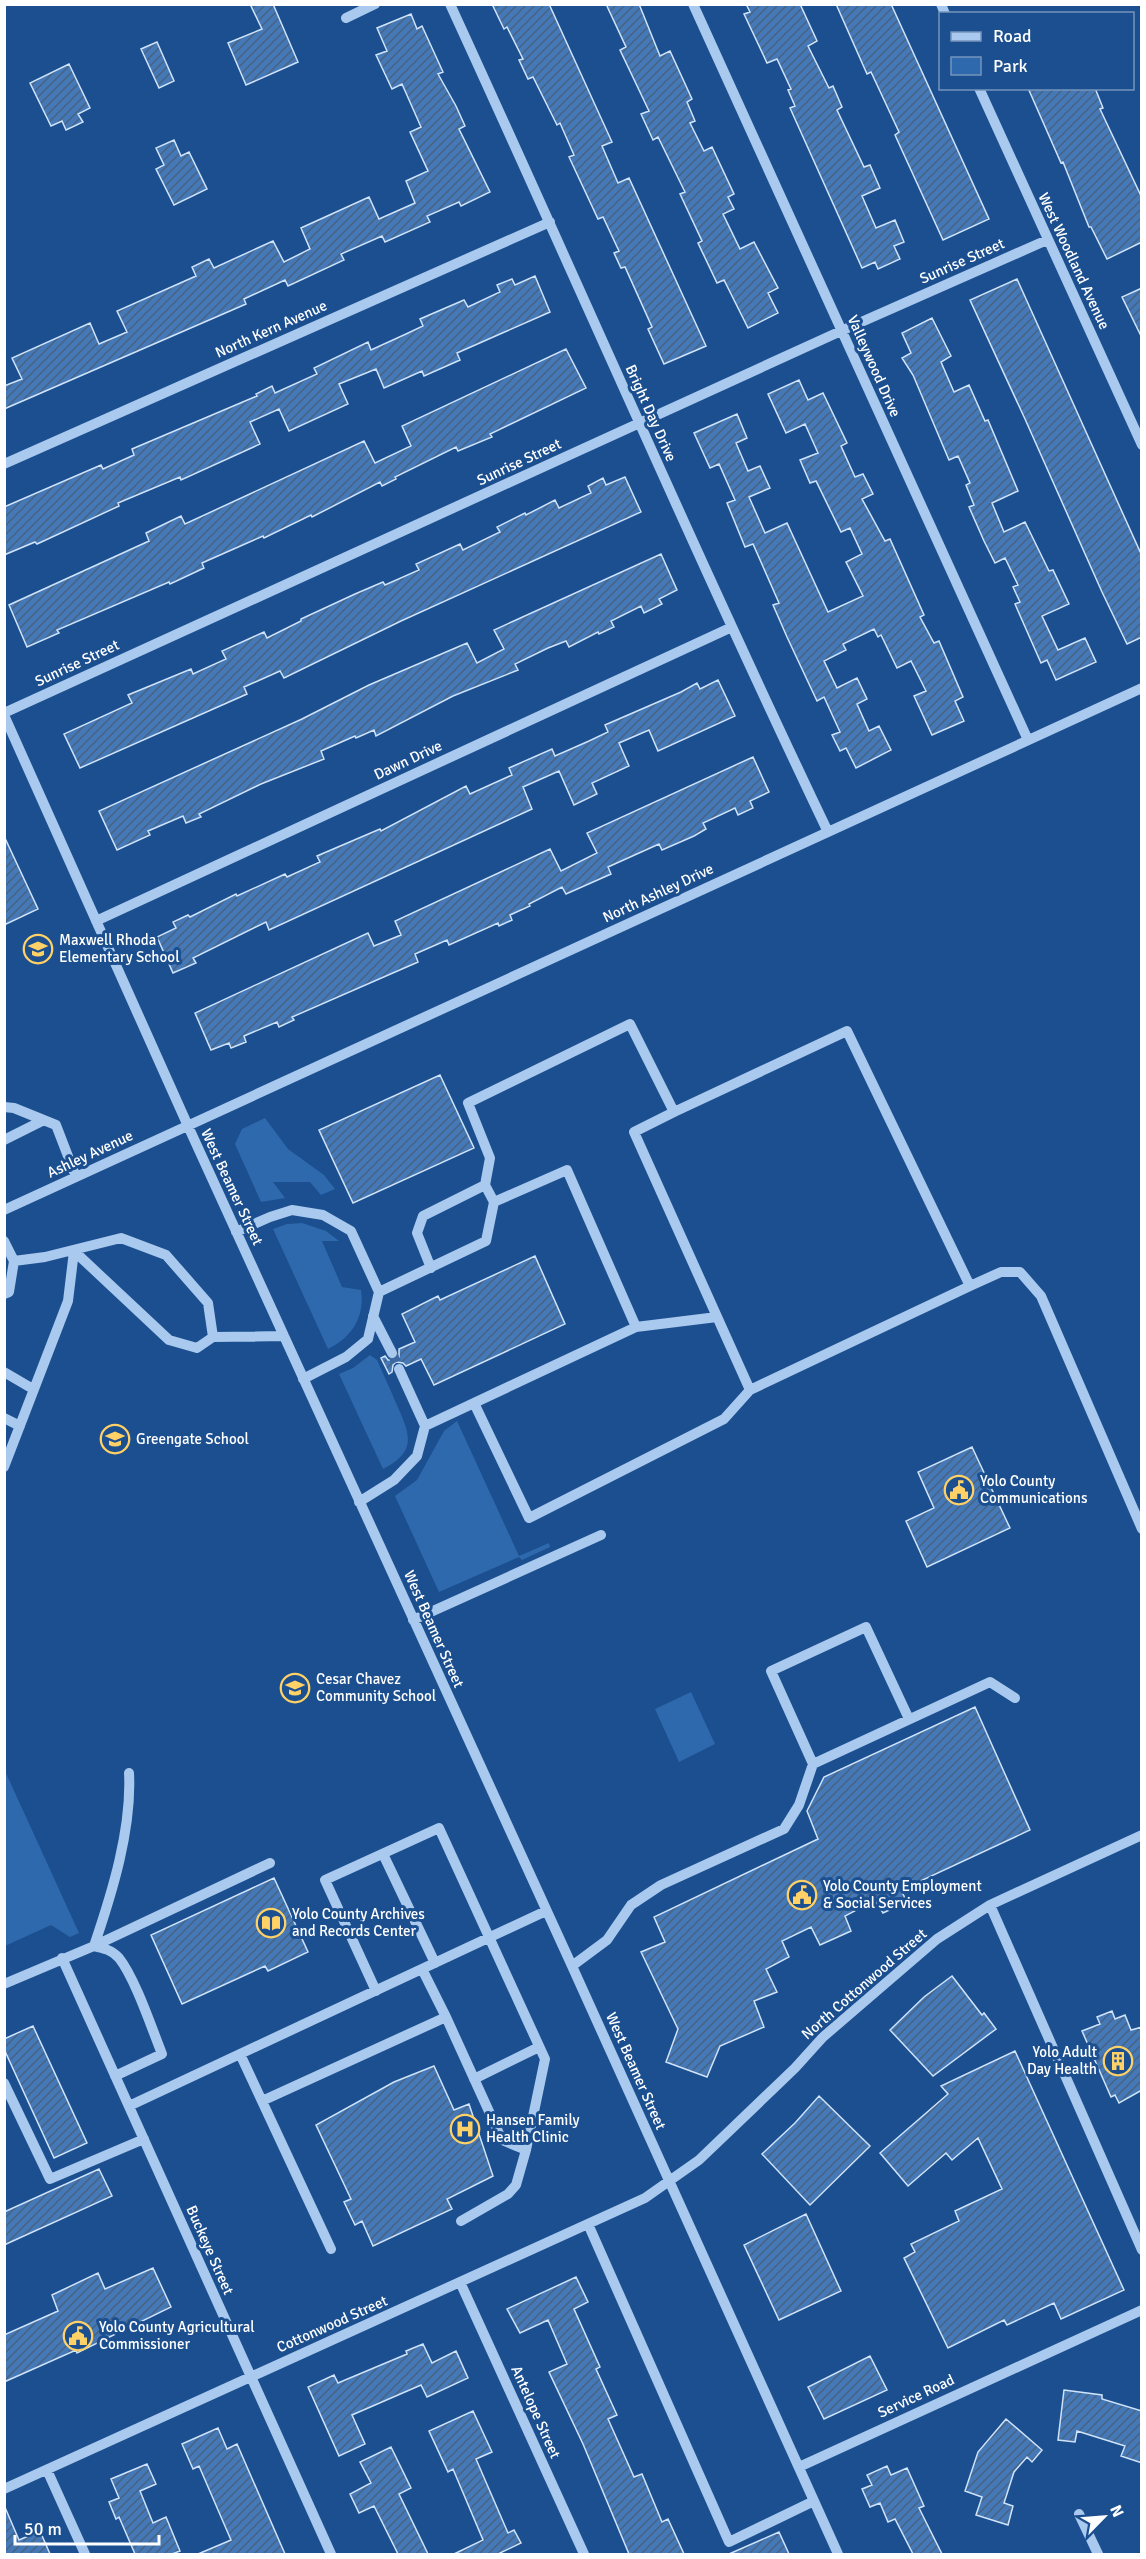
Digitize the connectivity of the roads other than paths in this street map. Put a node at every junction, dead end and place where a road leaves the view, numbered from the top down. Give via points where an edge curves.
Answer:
1 (375, 4) edge
2 (450, 4) edge
3 (693, 4) edge
4 (346, 18) dead end
5 (980, 90) edge
6 (550, 222) junction
7 (1047, 240) junction
8 (842, 331) junction
9 (639, 423) junction
10 (1142, 445) edge
11 (4, 464) edge
12 (732, 627) junction
13 (1142, 688) edge
14 (4, 714) edge
15 (1028, 740) junction
16 (828, 832) junction
17 (96, 921) junction
18 (4, 1107) edge
19 (674, 1112) junction
20 (44, 1120) junction
21 (188, 1126) junction
22 (4, 1140) edge
23 (76, 1177) junction
24 (485, 1185) junction
25 (494, 1202) junction
26 (4, 1210) edge
27 (236, 1232) junction
28 (4, 1241) edge
29 (74, 1251) junction
30 (14, 1261) junction
31 (431, 1268) junction
32 (970, 1286) junction
33 (379, 1292) junction
34 (7, 1293) edge
35 (4, 1305) edge
36 (373, 1316) junction
37 (717, 1317) junction
38 (636, 1327) junction
39 (284, 1336) junction
40 (213, 1337) junction
41 (392, 1353) tunnel mouth
42 (399, 1369) tunnel mouth
43 (4, 1372) edge
44 (303, 1379) junction
45 (33, 1389) junction
46 (750, 1390) junction
47 (474, 1403) junction
48 (4, 1418) edge
49 (20, 1426) junction
50 (425, 1426) junction
51 (4, 1467) edge
52 (359, 1502) junction
53 (1142, 1529) edge
54 (601, 1535) dead end
55 (413, 1620) junction
56 (1015, 1698) dead end
57 (909, 1719) junction
58 (813, 1764) junction
59 (129, 1773) dead end
60 (1142, 1835) edge
61 (383, 1854) junction
62 (270, 1863) dead end
63 (990, 1905) junction
64 (546, 1911) junction
65 (490, 1937) junction
66 (94, 1946) junction
67 (62, 1958) junction
68 (435, 1963) junction
69 (572, 1966) junction
70 (422, 1969) junction
71 (4, 1984) edge
72 (376, 1991) junction
73 (446, 2017) junction
74 (539, 2047) junction
75 (240, 2054) junction
76 (115, 2076) junction
77 (474, 2079) junction
78 (4, 2083) edge
79 (262, 2101) junction
80 (129, 2106) junction
81 (144, 2139) junction
82 (526, 2150) junction
83 (669, 2181) junction
84 (461, 2221) dead end
85 (588, 2224) junction
86 (331, 2249) dead end
87 (1142, 2250) edge
88 (460, 2282) junction
89 (1142, 2310) edge
90 (251, 2377) junction
91 (799, 2467) junction
92 (47, 2470) junction
93 (4, 2489) edge
94 (814, 2501) junction
95 (1079, 2514) dead end
96 (85, 2554) edge
97 (331, 2554) edge
98 (584, 2554) edge
99 (838, 2554) edge
100 (1098, 2554) edge

1 - 4 street
2 - 6 street, Bright Day Drive
3 - 8 street, Valleywood Drive
5 - 7 street, West Woodland Avenue
6 - 9 street, Bright Day Drive
6 - 11 street, North Kern Avenue
7 - 8 street, Sunrise Street
7 - 10 street, West Woodland Avenue
8 - 9 street, Sunrise Street
8 - 15 street, Valleywood Drive
9 - 12 street, Bright Day Drive
9 - 14 street, Sunrise Street
12 - 16 street, Bright Day Drive
12 - 17 street, Dawn Drive
13 - 15 street, North Ashley Drive
14 - 17 street, West Beamer Street
15 - 16 street, North Ashley Drive
16 - 21 street, North Ashley Drive
17 - 21 street, West Beamer Street
18 - 20 street
19 - 24 street via 630,1024 468,1103 490,1158
19 - 32 street via 847,1031
19 - 37 street via 634,1132
20 - 22 street
20 - 23 street via 56,1125
21 - 23 street, Ashley Avenue
21 - 27 street, West Beamer Street
23 - 26 street, Ashley Avenue
24 - 25 street
24 - 31 street via 423,1216 417,1233
25 - 31 street via 486,1241
25 - 38 street via 567,1170
27 - 33 street via 292,1210 323,1215 351,1231
27 - 39 street, West Beamer Street
28 - 30 street
29 - 30 street
29 - 40 street via 169,1340 197,1348
29 - 40 street via 121,1238 166,1255 208,1303
29 - 45 street via 68,1301
30 - 34 street
31 - 33 street
32 - 46 street
32 - 53 street via 1001,1272 1020,1272 1041,1296
33 - 36 street
34 - 35 street
36 - 41 street
36 - 44 street via 368,1339 346,1357
37 - 38 street
37 - 46 street
38 - 47 street
39 - 40 street
39 - 44 street, West Beamer Street
42 - 50 street
43 - 45 street
44 - 52 street, West Beamer Street
45 - 49 street
46 - 47 street via 724,1419 529,1518
47 - 50 street
48 - 49 street
49 - 51 street
50 - 52 street via 417,1456 394,1480
52 - 55 street, West Beamer Street
54 - 55 street
55 - 64 street, West Beamer Street
56 - 57 street via 990,1682
57 - 58 street
57 - 58 street via 866,1627 771,1671
58 - 69 street via 799,1805 784,1829 662,1885 631,1905 607,1940
59 - 66 street via 130,1803
60 - 63 street, North Cottonwood Street
61 - 65 street via 439,1828
61 - 68 street
61 - 72 street via 325,1880
62 - 66 street
63 - 83 street, North Cottonwood Street via 937,1939 823,2037 699,2160
63 - 87 street
64 - 65 street
64 - 69 street, West Beamer Street
65 - 68 street
65 - 74 street
66 - 67 street
66 - 76 street via 118,1957 128,1972 162,2054
67 - 71 street
67 - 76 street, Buckeye Street
68 - 70 street
69 - 83 street, West Beamer Street
70 - 72 street
70 - 73 street
72 - 75 street
73 - 77 street
73 - 79 street
74 - 77 street
74 - 82 street via 545,2059
75 - 79 street
75 - 80 street
76 - 80 street, Buckeye Street
77 - 82 street via 502,2140
78 - 81 street via 50,2179
79 - 86 street
80 - 81 street, Buckeye Street
81 - 90 street, Buckeye Street
82 - 84 street via 516,2185 508,2194
83 - 85 street, Cottonwood Street via 645,2199
83 - 91 street, West Beamer Street
85 - 88 street, Cottonwood Street
85 - 94 street via 729,2542
88 - 90 street, Cottonwood Street
88 - 98 street, Antelope Street
89 - 91 street, Service Road
90 - 92 street, Cottonwood Street
90 - 97 street, Buckeye Street
91 - 94 street, West Beamer Street
92 - 93 street, Cottonwood Street
92 - 96 street
94 - 99 street, West Beamer Street
95 - 100 street

